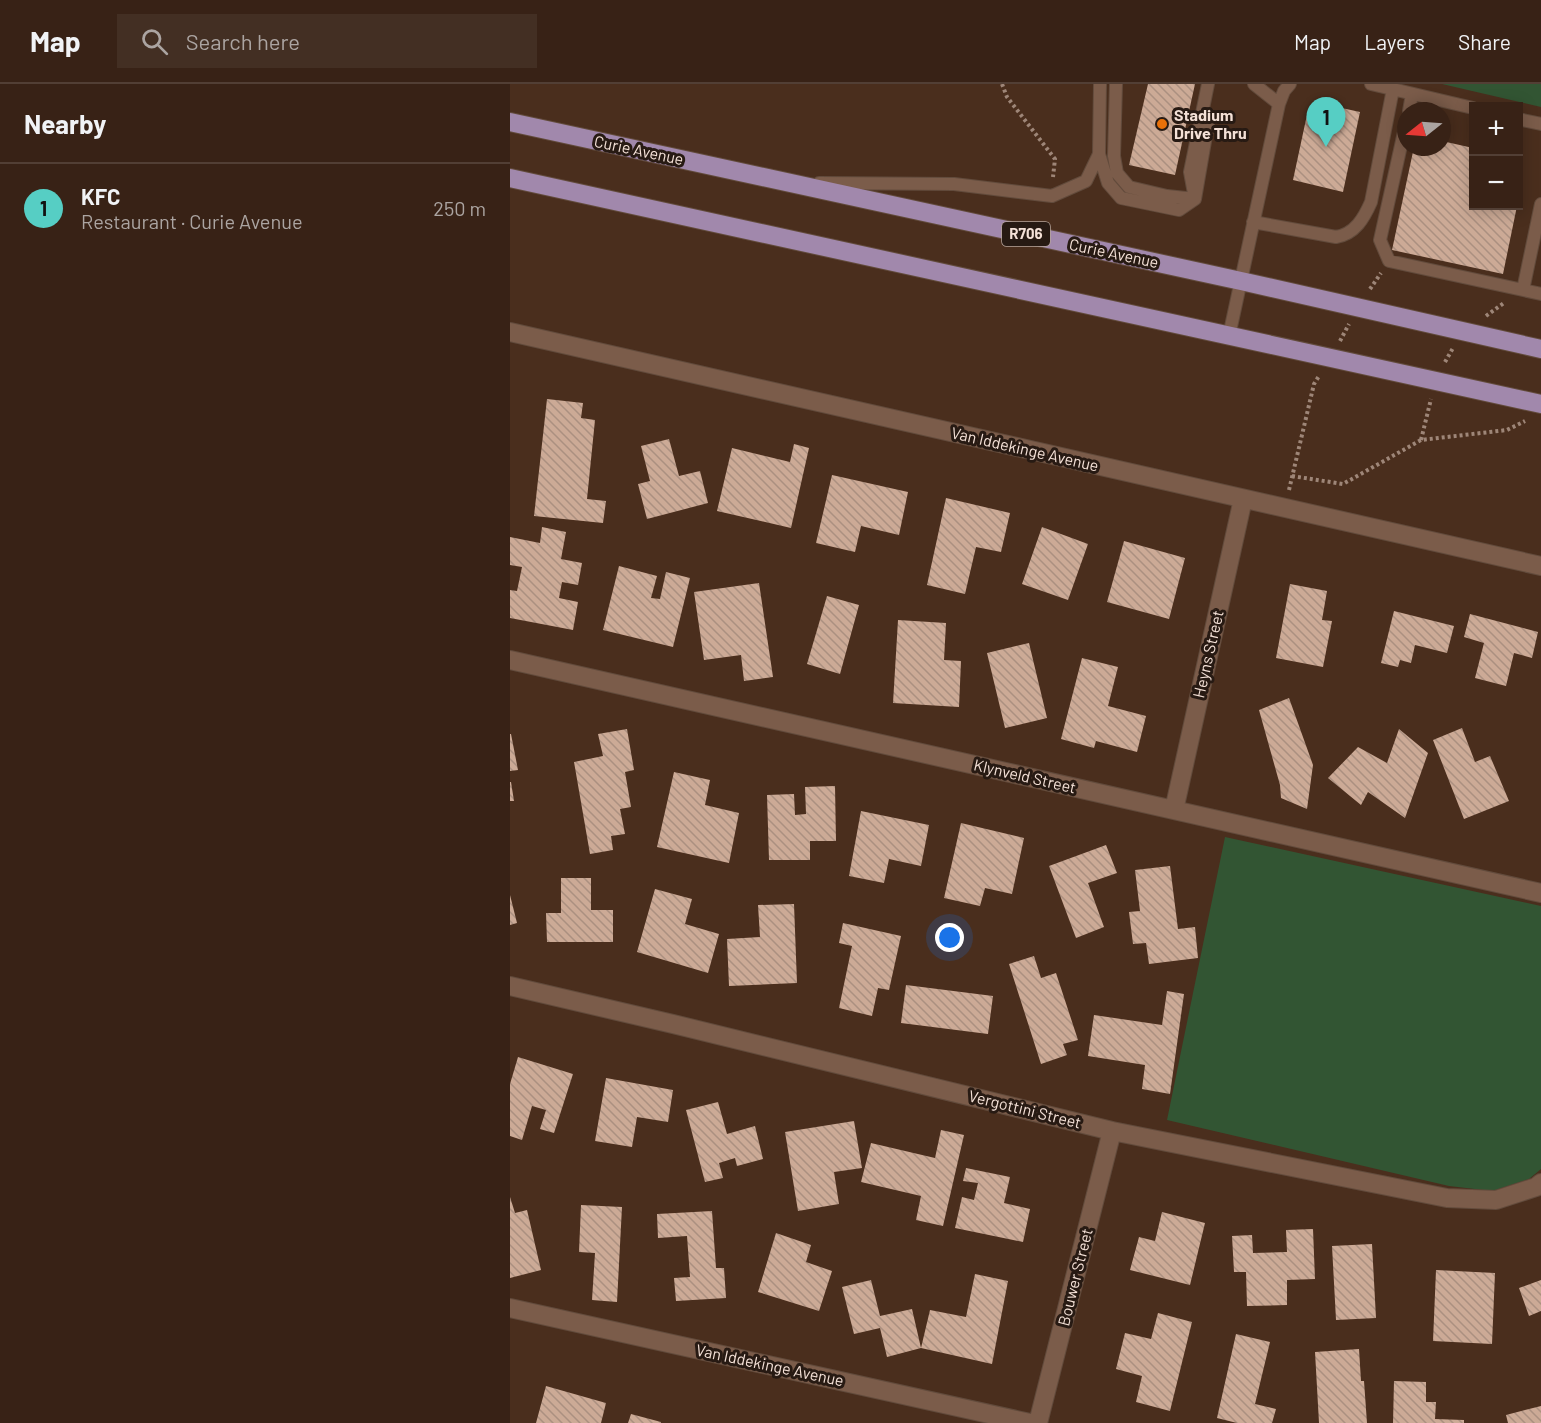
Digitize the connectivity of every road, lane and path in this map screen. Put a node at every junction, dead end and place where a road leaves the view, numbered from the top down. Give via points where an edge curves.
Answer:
1 (1002, 84) edge
2 (1100, 84) edge
3 (1116, 84) edge
4 (1254, 84) edge
5 (1273, 84) edge
6 (1290, 84) edge
7 (1371, 84) edge
8 (1214, 85) edge
9 (1394, 89) junction
10 (1412, 94) junction
11 (1411, 102) edge
12 (1279, 104) junction
13 (1469, 107) edge
14 (1523, 119) edge
15 (510, 122) edge
16 (1541, 124) edge
17 (1100, 154) junction
18 (1399, 156) edge
19 (510, 178) edge
20 (791, 183) junction
21 (1052, 196) junction
22 (1195, 199) junction
23 (1541, 204) edge
24 (1253, 222) junction
25 (1389, 261) junction
26 (1241, 281) junction
27 (1523, 290) junction
28 (1541, 294) edge
29 (1357, 308) junction
30 (1463, 331) junction
31 (510, 332) edge
32 (1229, 336) junction
33 (1541, 349) edge
34 (1331, 359) junction
35 (1435, 381) junction
36 (1537, 411) edge
37 (1421, 440) junction
38 (1292, 476) junction
39 (1243, 499) junction
40 (1284, 508) junction
41 (1541, 566) edge
42 (510, 660) edge
43 (1174, 810) junction
44 (1541, 893) edge
45 (510, 986) edge
46 (1112, 1131) junction
47 (1541, 1183) edge
48 (510, 1308) edge
49 (1030, 1423) edge
50 (1038, 1423) edge

1 - 21 path via 1007,98 1055,159
2 - 17 lane
3 - 22 lane via 1117,173 1129,187
4 - 12 lane
5 - 12 lane
6 - 12 lane
7 - 9 lane
8 - 22 lane
9 - 10 lane
9 - 24 lane via 1371,202 1359,224 1336,237
10 - 11 lane
10 - 13 lane
12 - 24 lane
14 - 16 lane
15 - 20 main road, Curie Avenue / R706
17 - 21 lane via 1086,181
17 - 22 lane via 1108,183 1121,198 1179,210
18 - 25 lane via 1380,240
19 - 32 main road
20 - 21 lane via 954,184
20 - 26 main road, Curie Avenue / R706
23 - 27 lane
24 - 26 lane
25 - 27 lane
25 - 29 path
26 - 29 main road, Curie Avenue / R706
26 - 32 lane
27 - 28 lane
27 - 30 path
29 - 30 main road, Curie Avenue / R706
29 - 34 path
30 - 33 main road, Curie Avenue / R706
30 - 35 path
31 - 39 street, Van Iddekinge Avenue
32 - 34 main road
34 - 35 main road
34 - 38 path via 1314,384
35 - 36 main road
35 - 37 path
36 - 37 path via 1507,430
37 - 38 path via 1343,484
38 - 40 path
39 - 40 street, Van Iddekinge Avenue
39 - 43 street, Heyns Street
40 - 41 street, Van Iddekinge Avenue
42 - 43 street, Klynveld Street
43 - 44 street, Klynveld Street
45 - 46 street, Vergottini Street
46 - 47 street, Vergottini Street via 1447,1198 1496,1200
46 - 50 street, Bouwer Street
48 - 49 street, Van Iddekinge Avenue

